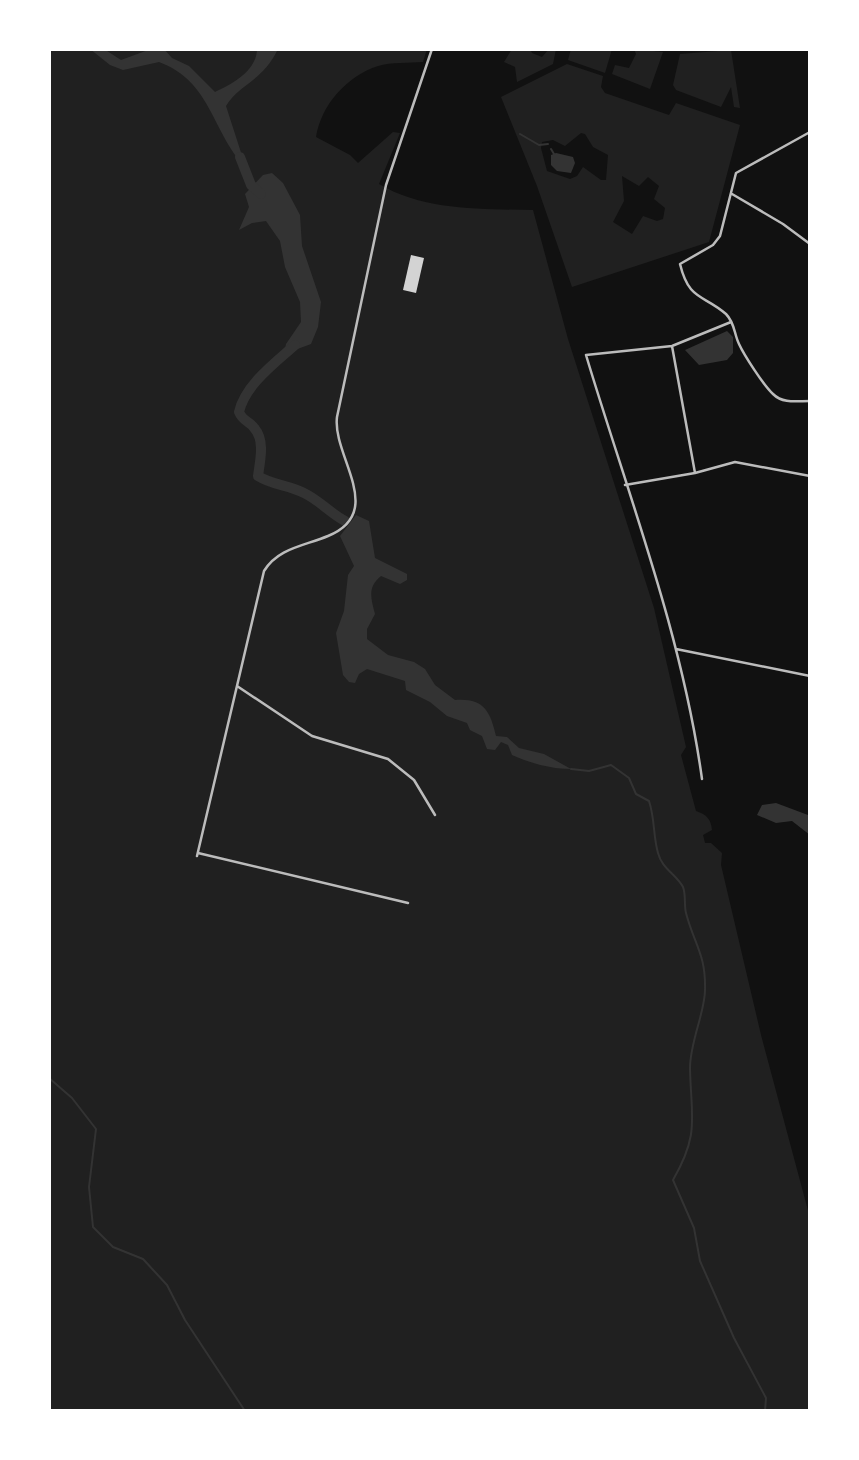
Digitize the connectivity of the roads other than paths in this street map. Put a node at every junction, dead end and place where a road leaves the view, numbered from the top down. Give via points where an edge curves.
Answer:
1 (432, 49) edge
2 (810, 132) edge
3 (732, 194) junction
4 (810, 244) edge
5 (730, 322) junction
6 (672, 346) junction
7 (810, 401) edge
8 (695, 473) junction
9 (810, 476) edge
10 (625, 485) junction
11 (676, 649) junction
12 (810, 677) edge
13 (237, 686) junction
14 (702, 779) dead end
15 (435, 815) dead end
16 (408, 903) dead end

1 - 13 street via 386,185 337,417 337,440 355,482 353,513 330,536 270,561
2 - 3 street via 736,173
3 - 4 street
3 - 5 street via 720,236 680,264 683,279 701,300
5 - 6 street
5 - 7 street via 738,343 773,394 786,401
6 - 8 street
6 - 10 street via 586,355
8 - 9 street via 735,462
8 - 10 street
10 - 11 street
11 - 12 street
11 - 14 street
13 - 15 street via 312,736 388,759 414,780
13 - 16 street via 198,855

